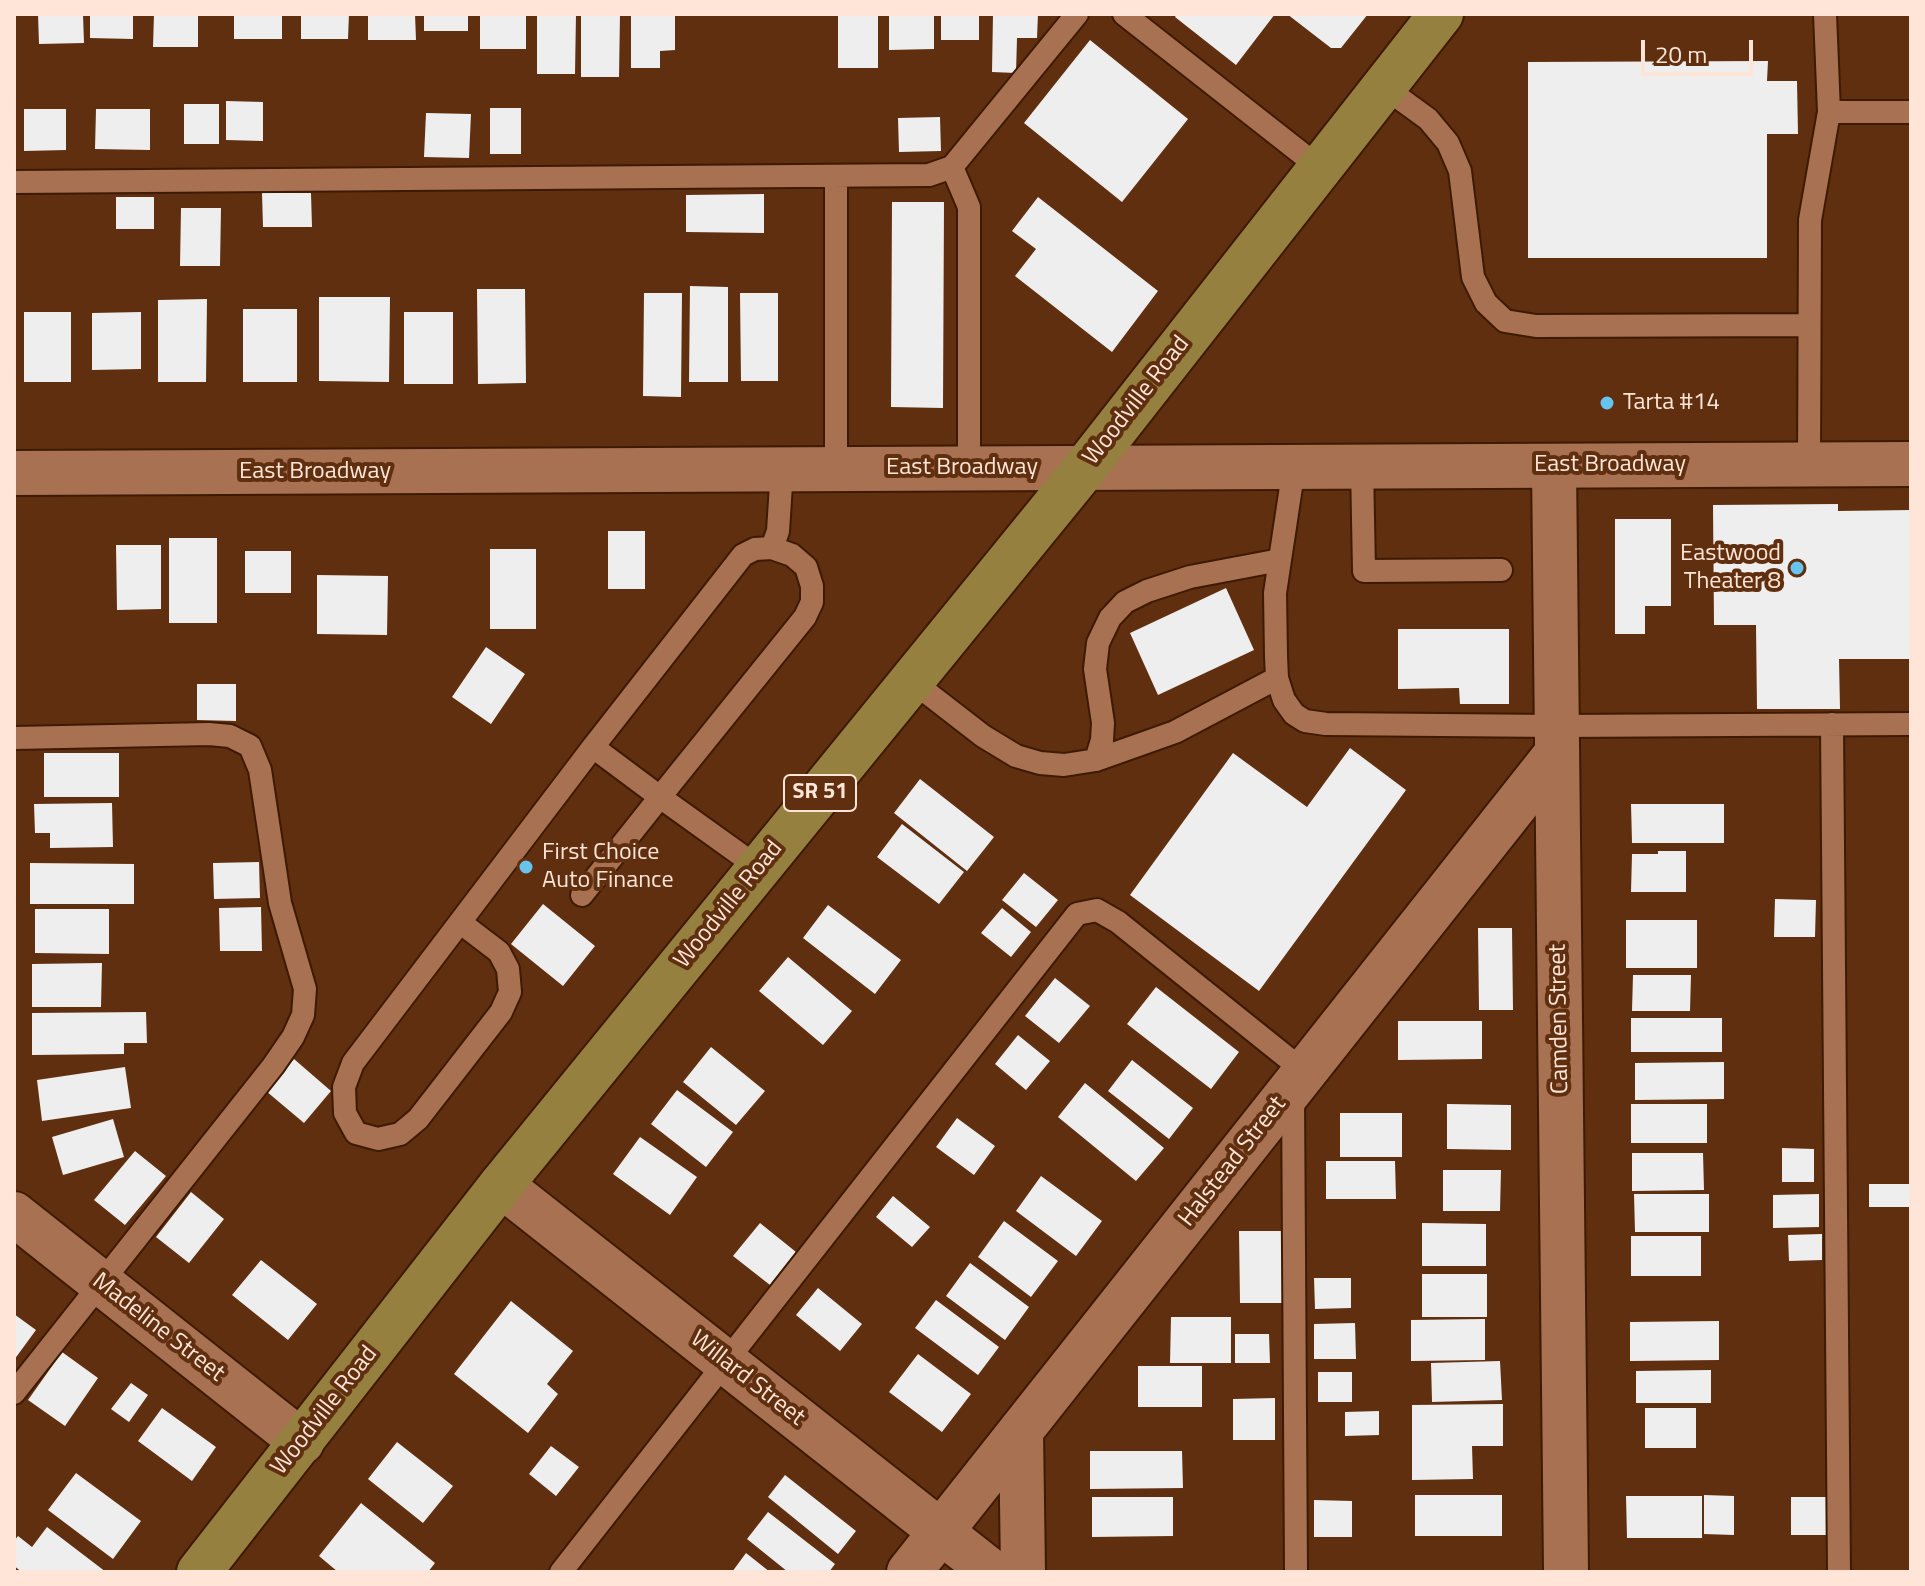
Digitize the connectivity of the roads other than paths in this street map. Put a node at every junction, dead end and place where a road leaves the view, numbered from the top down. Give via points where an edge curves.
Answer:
1 (1077, 14) edge
2 (1124, 14) edge
3 (1441, 14) edge
4 (1825, 14) edge
5 (1384, 87) junction
6 (1829, 112) junction
7 (1911, 112) edge
8 (952, 167) junction
9 (1320, 168) junction
10 (836, 176) junction
11 (14, 182) edge
12 (1809, 325) junction
13 (1809, 464) junction
14 (1911, 464) edge
15 (1362, 466) junction
16 (1554, 466) junction
17 (1294, 467) junction
18 (1085, 468) junction
19 (782, 469) junction
20 (836, 469) junction
21 (969, 469) junction
22 (14, 473) edge
23 (772, 548) junction
24 (1280, 560) junction
25 (1501, 570) dead end
26 (1277, 678) junction
27 (912, 681) junction
28 (1832, 724) junction
29 (1911, 724) edge
30 (14, 738) edge
31 (1557, 739) junction
32 (593, 747) junction
33 (1096, 760) junction
34 (660, 797) junction
35 (759, 868) junction
36 (582, 895) dead end
37 (461, 923) junction
38 (1299, 1079) junction
39 (501, 1185) junction
40 (14, 1214) edge
41 (101, 1283) junction
42 (727, 1363) junction
43 (14, 1393) edge
44 (1021, 1430) junction
45 (302, 1442) junction
46 (940, 1532) junction
47 (199, 1572) edge
48 (561, 1572) edge
49 (909, 1572) edge
50 (992, 1572) edge
51 (1023, 1572) edge
52 (1296, 1572) edge
53 (1566, 1572) edge
54 (1839, 1572) edge

1 - 8 lane
2 - 9 lane
3 - 5 main road, Woodville Road / SR 51
4 - 6 lane
5 - 9 main road, Woodville Road / SR 51
5 - 12 lane via 1428,119 1448,143 1460,171 1473,277 1486,303 1505,321 1536,326
6 - 7 lane
6 - 12 lane via 1810,220
8 - 10 lane via 929,175
8 - 21 lane via 969,207
9 - 18 main road, Woodville Road / SR 51
10 - 11 lane
10 - 20 lane
12 - 13 lane
13 - 14 street, East Broadway
13 - 16 street, East Broadway
15 - 16 street, East Broadway
15 - 17 street, East Broadway
15 - 25 lane via 1364,571
16 - 31 street, Camden Street
17 - 18 street, East Broadway
17 - 24 lane
18 - 21 street, East Broadway
18 - 27 main road, Woodville Road / SR 51
19 - 20 street, East Broadway
19 - 22 street, East Broadway
19 - 23 lane
20 - 21 street, East Broadway
23 - 32 lane via 743,555
23 - 34 lane via 806,567 812,602
24 - 26 lane via 1275,593
24 - 33 lane via 1190,577 1147,591 1117,610 1098,643 1095,669 1103,723
26 - 31 lane via 1284,700 1305,721
26 - 33 lane via 1175,732
27 - 33 lane via 1016,756 1052,764
27 - 35 main road, Woodville Road / SR 51
28 - 29 lane
28 - 31 lane
28 - 54 lane
30 - 41 lane via 209,734 250,746 260,770 280,903 305,989 303,1015 273,1066
31 - 38 street, Halstead Street
31 - 53 street, Camden Street
32 - 34 lane
32 - 37 lane
34 - 35 lane
34 - 36 lane
35 - 39 main road, Woodville Road / SR 51
37 - 37 lane via 353,1063 344,1087 345,1113 356,1133 378,1139 400,1134 418,1119 501,1012 510,992 508,969 499,952
38 - 42 lane via 1118,922 1097,910 1077,914
38 - 44 street, Halstead Street
38 - 52 lane
39 - 42 street, Willard Street
39 - 45 main road, Woodville Road / SR 51
40 - 41 street, Madeline Street
41 - 43 lane
41 - 45 street, Madeline Street
42 - 46 street, Willard Street
42 - 48 lane
44 - 46 street, Halstead Street
44 - 51 street
45 - 47 main road, Woodville Road / SR 51
46 - 49 street, Halstead Street
46 - 50 street, Willard Street

